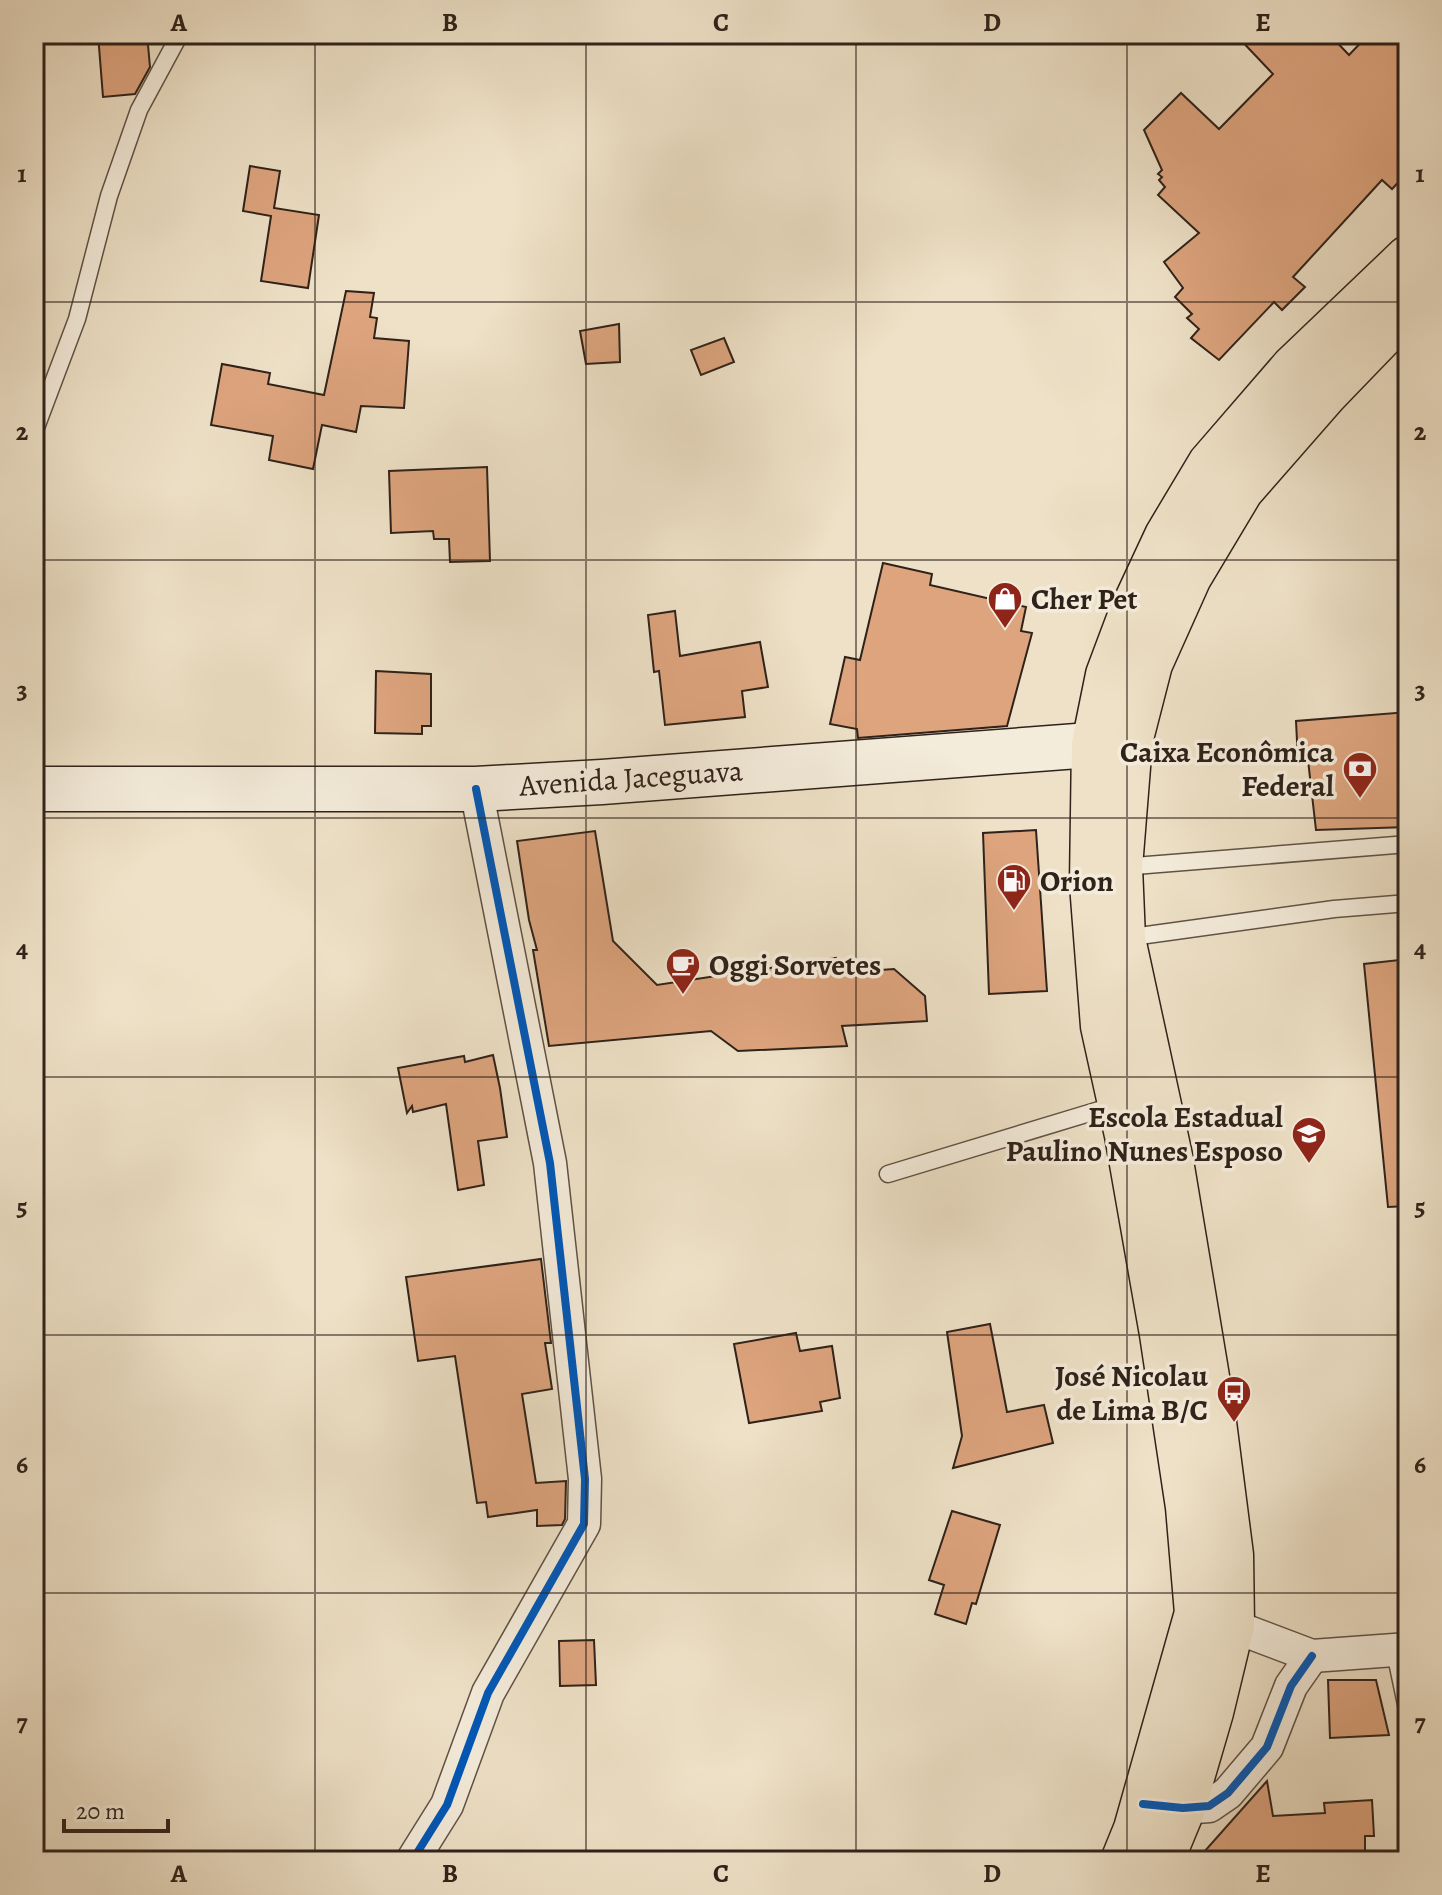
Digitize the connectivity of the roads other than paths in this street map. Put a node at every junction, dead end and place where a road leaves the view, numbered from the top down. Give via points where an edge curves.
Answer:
1 (180, 34) edge
2 (1408, 258) edge
3 (1408, 308) edge
4 (1314, 385) junction
5 (34, 433) edge
6 (1112, 743) junction
7 (34, 789) edge
8 (476, 789) junction
9 (1408, 844) edge
10 (1120, 867) junction
11 (1408, 903) edge
12 (1123, 939) junction
13 (1120, 1103) junction
14 (888, 1174) dead end
15 (1215, 1619) junction
16 (1401, 1650) edge
17 (1312, 1656) junction
18 (1408, 1714) edge
19 (1163, 1806) junction
20 (412, 1861) edge
21 (1123, 1861) edge
22 (1161, 1861) edge

1 - 5 lane via 139,110 109,196 77,319
2 - 4 main road
3 - 4 main road
4 - 6 main road via 1189,577
6 - 8 main road, Avenida Jaceguava
6 - 10 main road
6 - 13 main road via 1092,884 1103,1026
7 - 8 main road, Avenida Jaceguava
8 - 20 street via 550,1163 585,1479 584,1524 488,1693 447,1805
9 - 10 lane
10 - 12 main road
11 - 12 lane
12 - 15 main road via 1171,1161 1212,1407 1231,1555
13 - 14 lane
13 - 15 main road via 1188,1507
15 - 17 street
15 - 19 main road via 1211,1712
16 - 17 street
16 - 18 lane
17 - 19 street via 1291,1686 1267,1747 1246,1774 1209,1806
19 - 21 main road
19 - 22 main road

